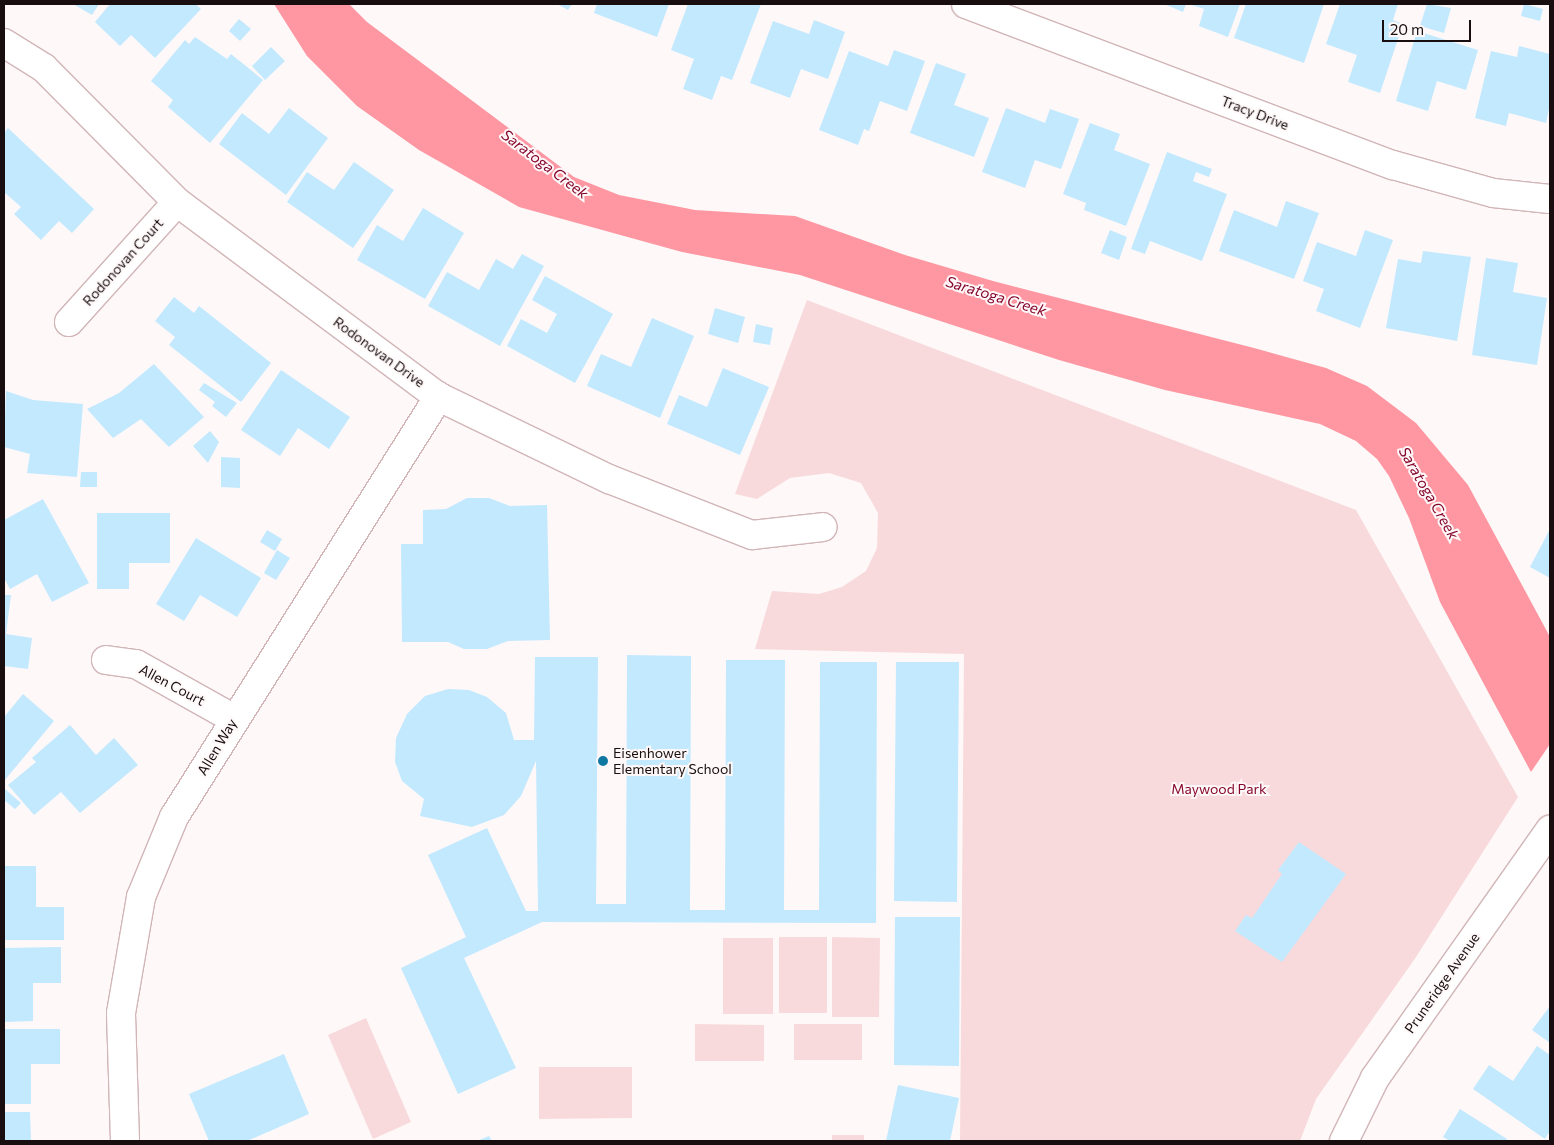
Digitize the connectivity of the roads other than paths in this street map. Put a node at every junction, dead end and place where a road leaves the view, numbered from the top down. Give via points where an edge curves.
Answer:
1 (966, 4) edge
2 (4, 43) edge
3 (1550, 199) edge
4 (177, 202) junction
5 (69, 322) dead end
6 (439, 397) junction
7 (823, 527) dead end
8 (106, 660) dead end
9 (234, 719) junction
10 (1550, 830) edge
11 (125, 1141) edge
12 (1344, 1141) edge

1 - 3 street, Tracy Drive via 1392,165 1493,194
2 - 4 street, Rodonovan Drive via 44,68
4 - 5 street, Rodonovan Court
4 - 6 street, Rodonovan Drive
6 - 7 street, Rodonovan Drive via 609,479 752,536
6 - 9 street, Allen Way
8 - 9 street, Allen Court via 136,664
9 - 11 street, Allen Way via 174,817 141,897 121,1013
10 - 12 street, Pruneridge Avenue via 1375,1078

